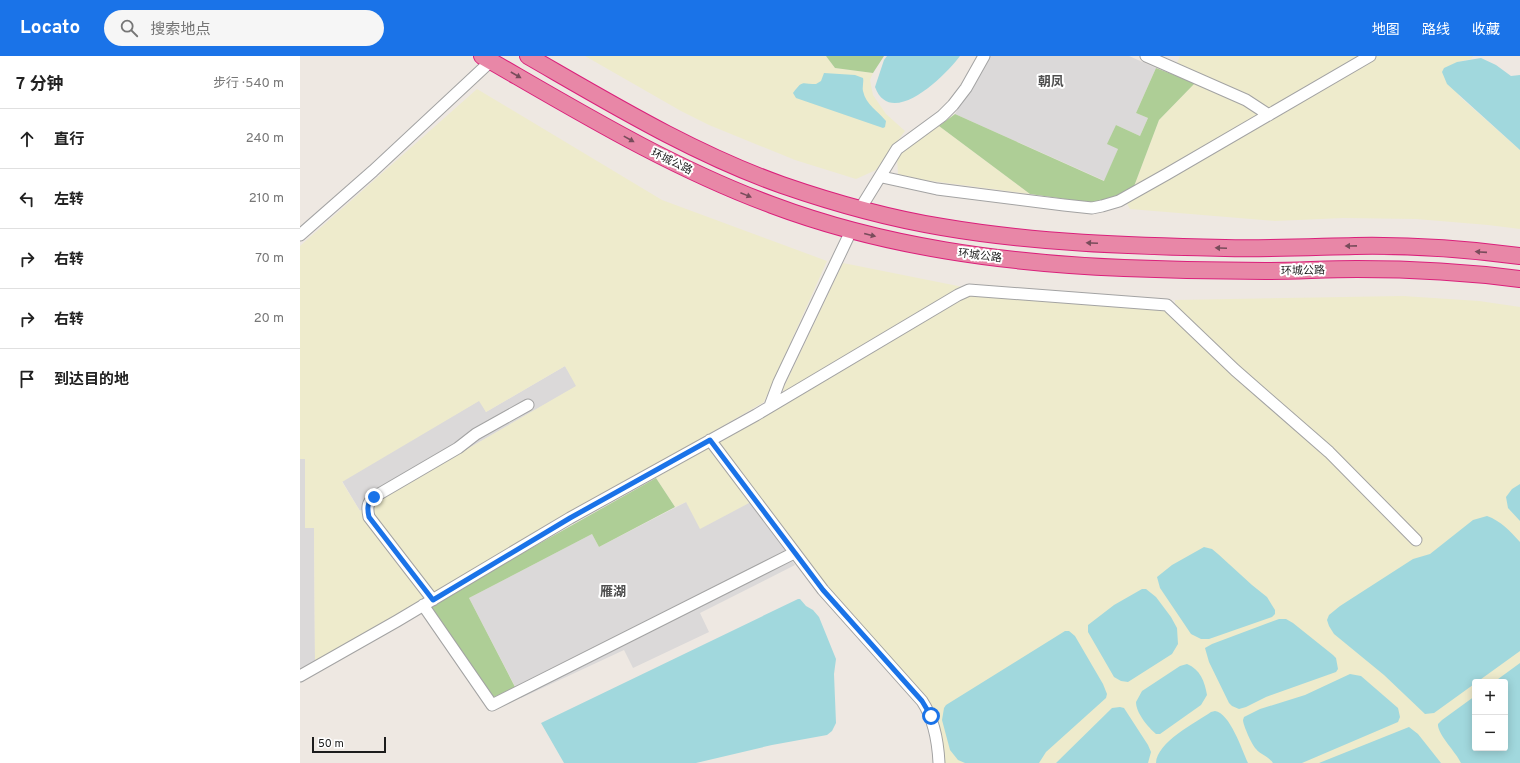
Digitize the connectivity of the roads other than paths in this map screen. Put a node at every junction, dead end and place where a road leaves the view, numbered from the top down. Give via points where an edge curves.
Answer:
1 (528, 56) edge
2 (984, 56) edge
3 (1146, 56) edge
4 (1370, 56) edge
5 (486, 59) edge
6 (1269, 115) junction
7 (882, 177) junction
8 (860, 209) junction
9 (851, 231) junction
10 (300, 235) edge
11 (1520, 256) edge
12 (1520, 279) edge
13 (528, 405) dead end
14 (770, 406) junction
15 (710, 440) junction
16 (1416, 540) dead end
17 (794, 553) junction
18 (428, 602) junction
19 (300, 676) edge
20 (939, 763) edge

1 - 8 highway, 环城公路 via 693,147 781,184
2 - 7 street via 953,105 900,146 888,162
3 - 6 street via 1246,100
4 - 6 street
5 -> 9 highway, 环城公路 via 683,168 773,206
5 - 10 street via 378,166
6 - 7 street via 1119,201 1097,207 937,188
7 - 8 street
11 -> 8 highway, 环城公路 via 1408,247 1228,248 1068,241 940,227
9 -> 12 highway, 环城公路 via 936,250 1067,265 1227,271 1407,270
9 - 14 street
13 - 18 street via 476,434 458,448 369,502 369,517
14 - 15 street
14 - 16 street via 969,290 1167,305 1235,370 1329,452
15 - 17 street
15 - 18 street via 570,518
17 - 18 street via 492,705
17 - 20 street via 823,590 922,701 933,722
18 - 19 street

